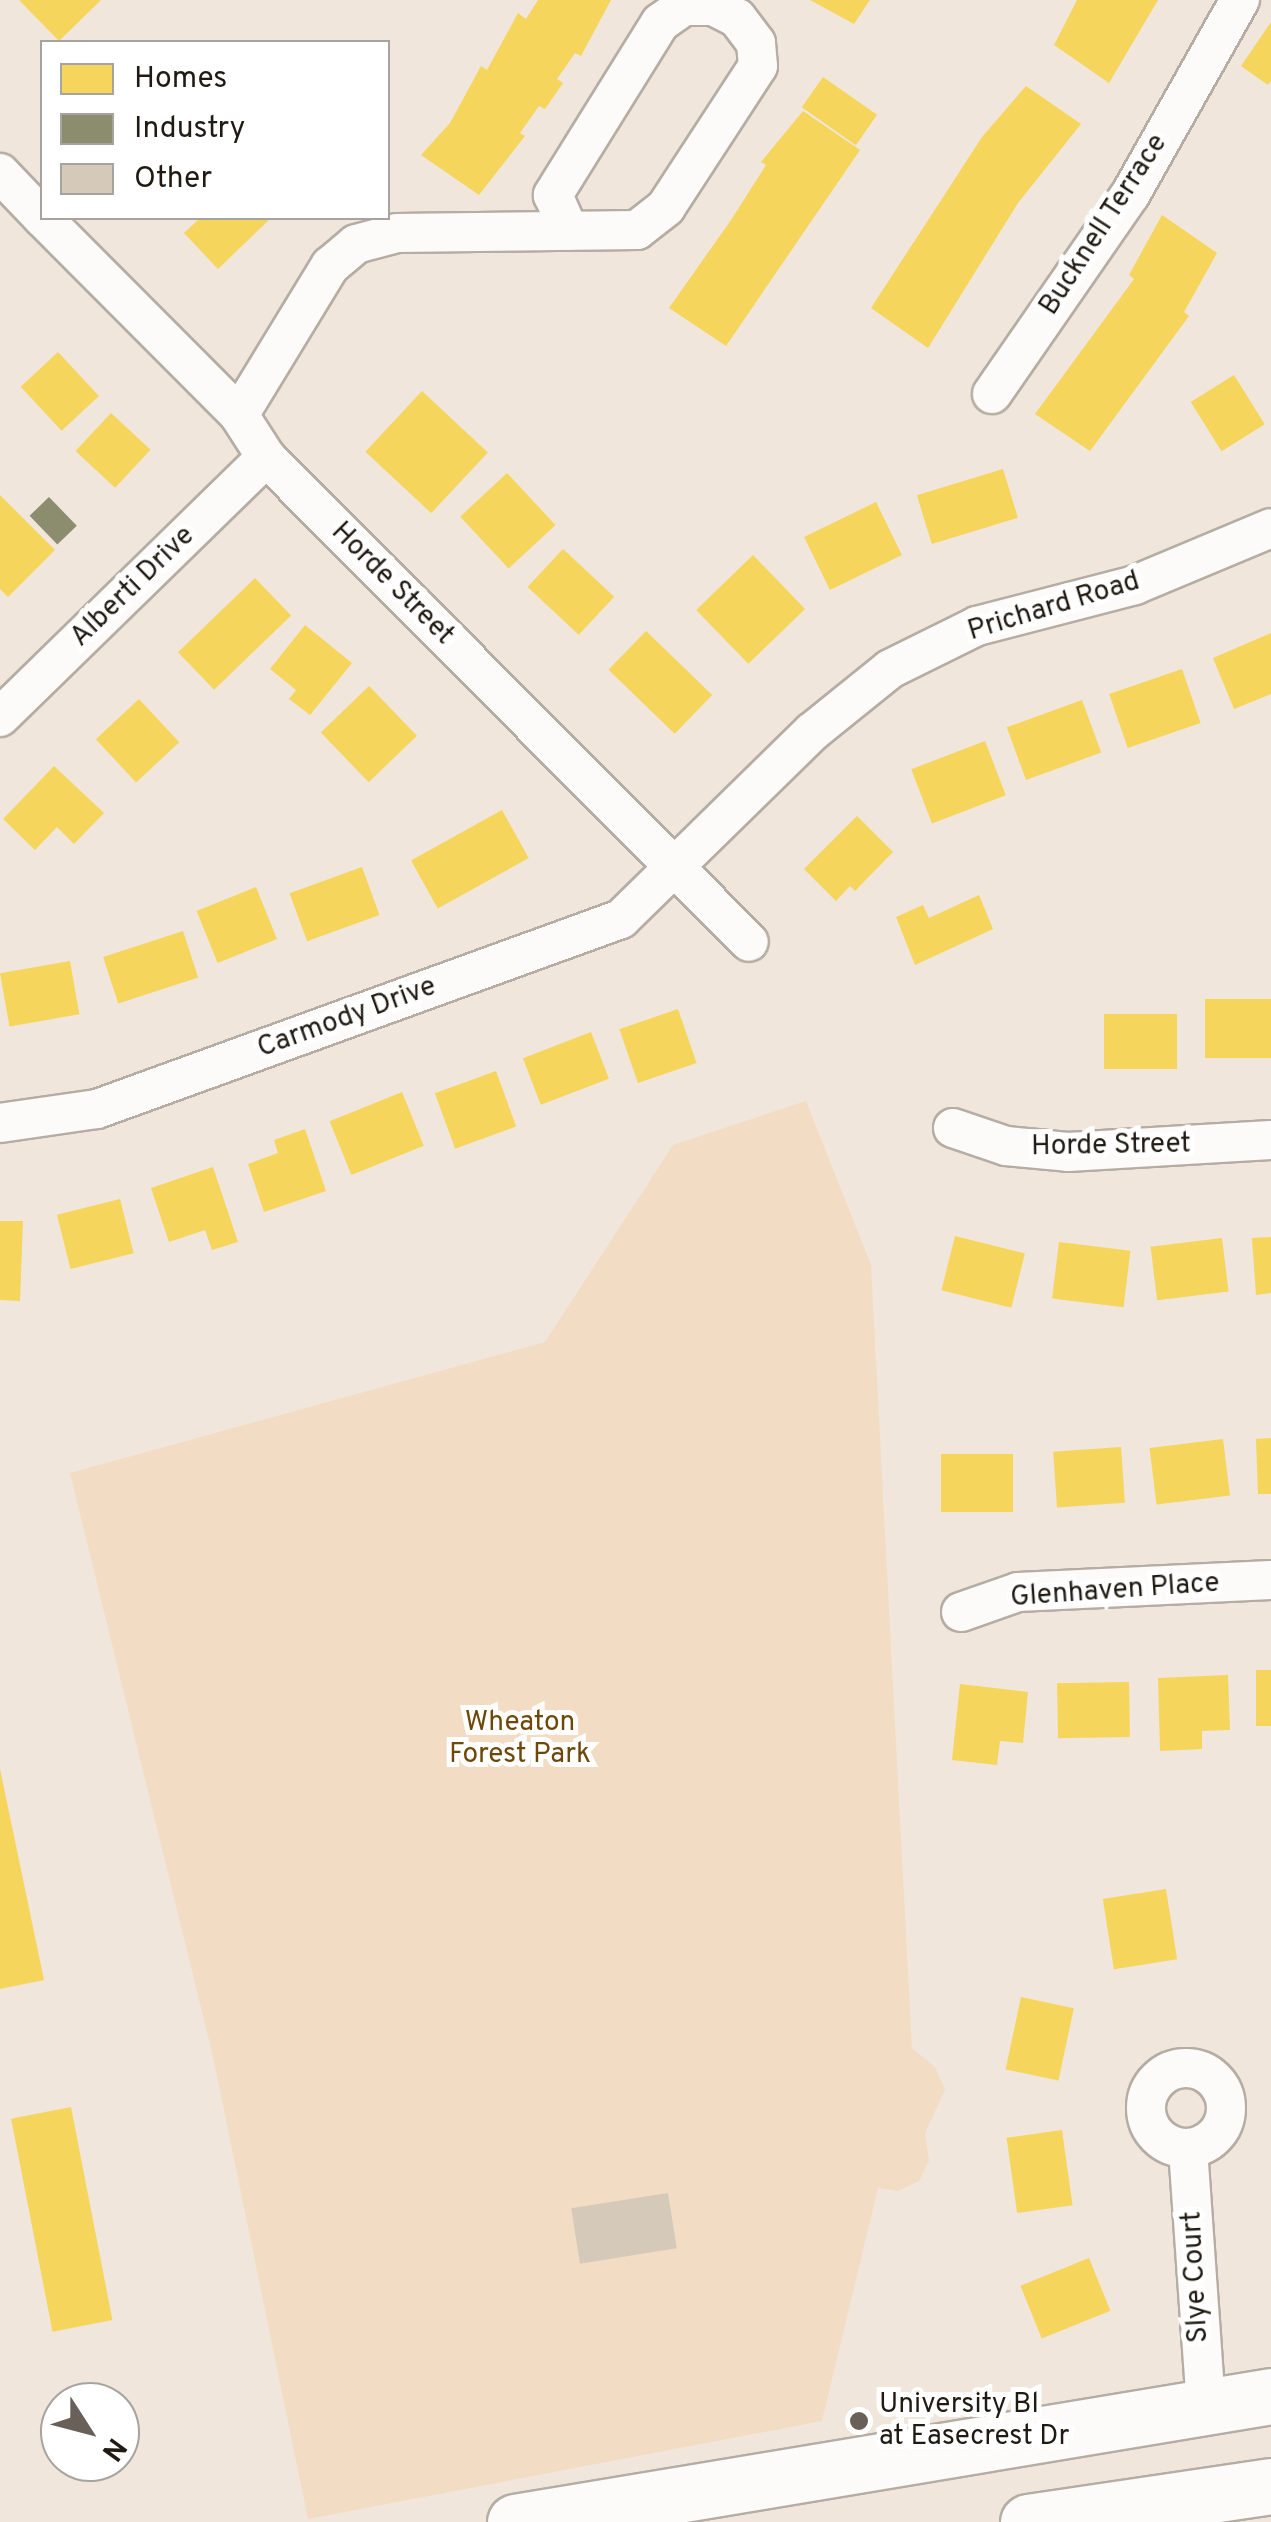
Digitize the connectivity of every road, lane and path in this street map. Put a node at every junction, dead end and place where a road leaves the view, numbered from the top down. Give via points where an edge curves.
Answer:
1 (1240, 0) edge
2 (0, 173) edge
3 (40, 214) edge
4 (46, 220) edge
5 (569, 231) junction
6 (992, 394) dead end
7 (240, 414) junction
8 (266, 457) junction
9 (1271, 528) edge
10 (0, 717) edge
11 (675, 870) junction
12 (749, 942) dead end
13 (0, 1123) edge
14 (953, 1128) dead end
15 (1271, 1140) edge
16 (1271, 1580) edge
17 (961, 1612) dead end
18 (1188, 2149) dead end
19 (1271, 2396) edge
20 (1206, 2406) junction
21 (1271, 2486) edge
22 (515, 2522) edge
23 (1028, 2522) edge

1 - 6 street, Bucknell Terrace via 1130,195
2 - 3 street, Horde Street
4 - 7 street, Horde Street
5 - 5 street via 552,195 660,23 684,6 713,6 737,18 756,43 758,66 666,206 638,230
5 - 7 street via 397,233 356,244 330,266
7 - 8 street, Horde Street
8 - 10 street, Alberti Drive
8 - 11 street, Horde Street
9 - 11 street, Prichard Road via 1135,585 977,626 890,669 812,732
11 - 12 street, Horde Street
11 - 13 street, Carmody Drive via 621,919 97,1109
14 - 15 street, Horde Street via 1006,1146 1068,1152
16 - 17 street, Glenhaven Place via 1018,1592
18 - 20 street, Slye Court
19 - 20 main road
20 - 22 main road
21 - 23 main road

